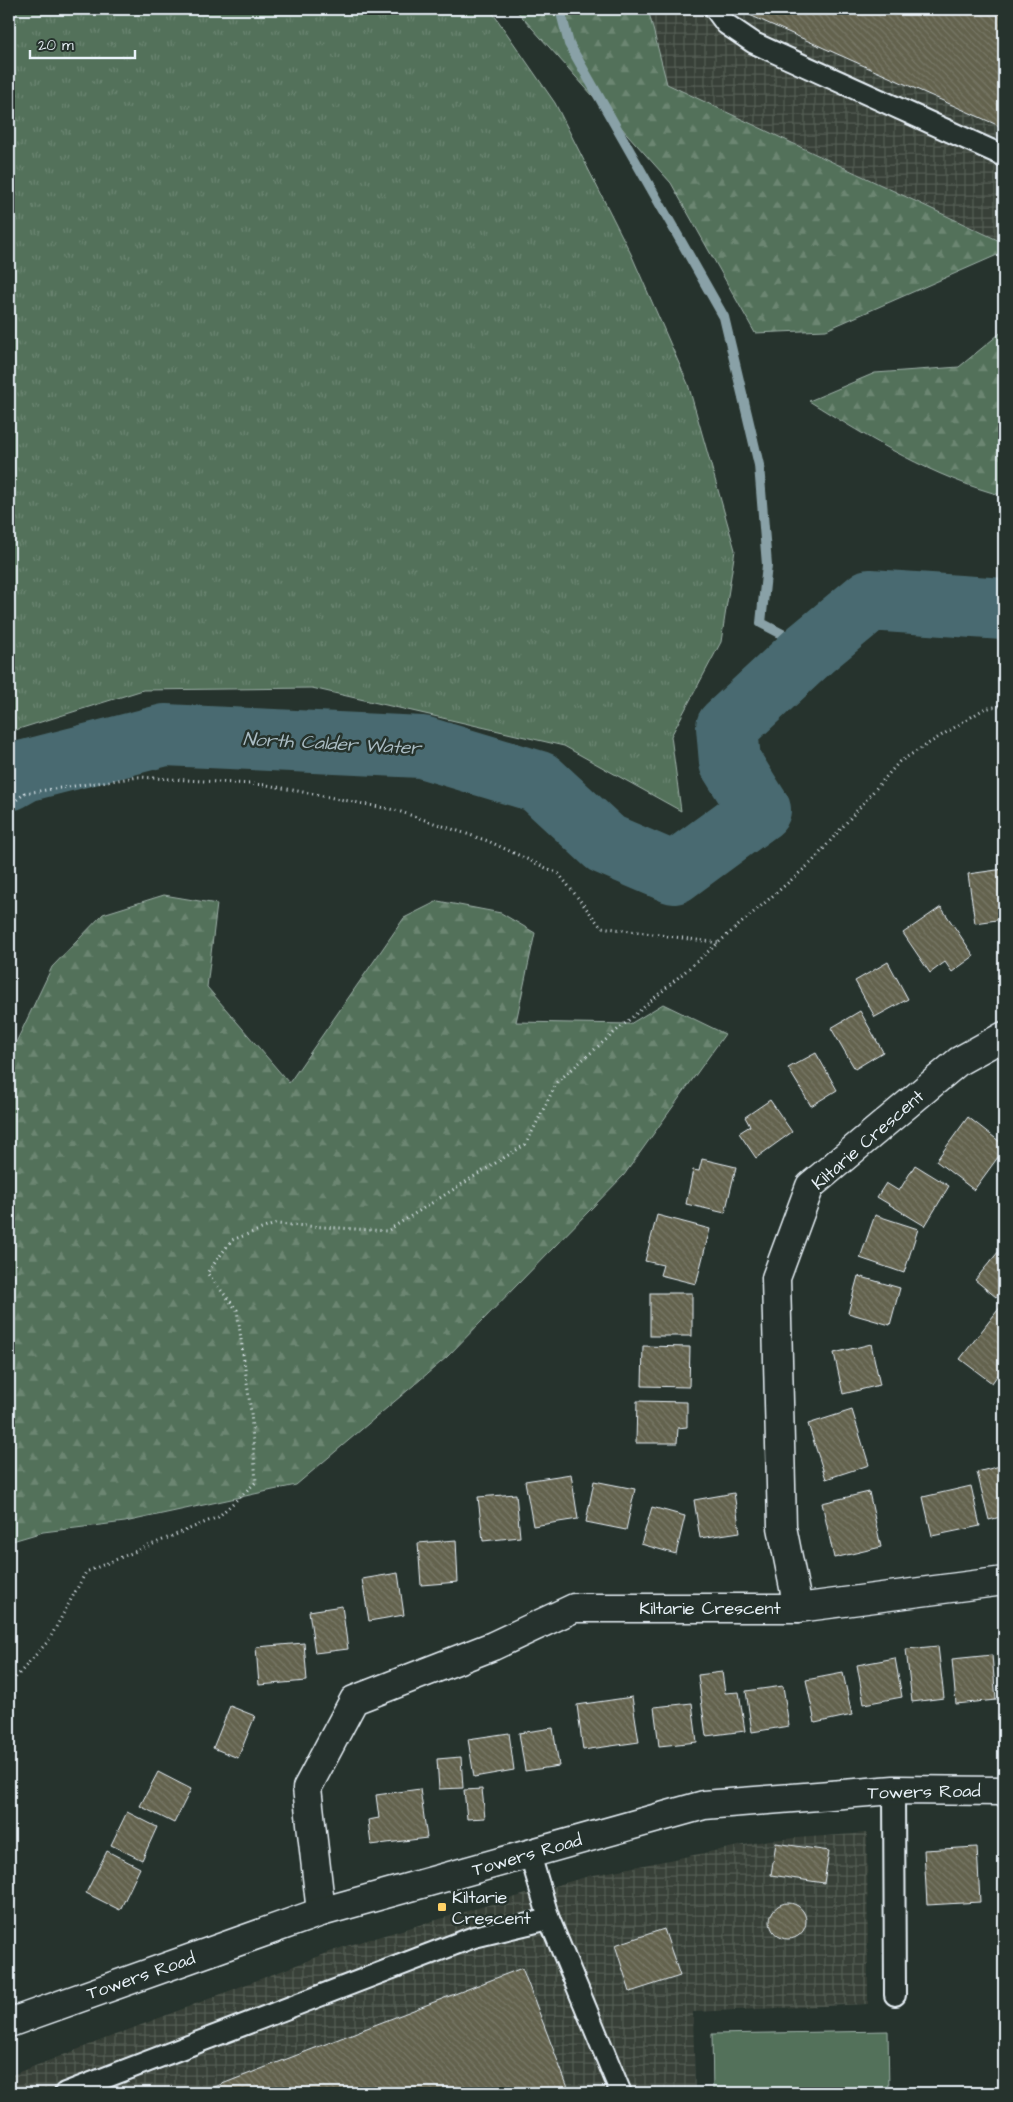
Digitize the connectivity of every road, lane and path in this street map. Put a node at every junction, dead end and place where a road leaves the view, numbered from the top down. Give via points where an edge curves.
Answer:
1 (715, 9) edge
2 (1004, 156) edge
3 (1004, 705) edge
4 (9, 806) edge
5 (720, 943) junction
6 (1004, 1036) edge
7 (1004, 1581) edge
8 (798, 1608) junction
9 (9, 1685) edge
10 (894, 1790) junction
11 (1004, 1790) edge
12 (530, 1854) junction
13 (322, 1912) junction
14 (549, 1919) junction
15 (895, 1995) dead end
16 (9, 2023) edge
17 (66, 2093) edge
18 (621, 2093) edge

1 - 2 lane via 726,24 754,43
3 - 5 path via 984,708 899,762 812,862
4 - 5 path via 25,793 139,778 267,785 386,808 488,841 559,874 601,927
5 - 9 path via 557,1082 526,1144 387,1231 274,1224 232,1240 207,1273 237,1310 251,1412 256,1482 218,1517 86,1572 49,1640
6 - 8 street, Kiltarie Crescent via 960,1061 810,1186 776,1278 782,1527
7 - 8 street, Kiltarie Crescent
8 - 13 street, Kiltarie Crescent via 574,1608 493,1646 354,1700 307,1788
10 - 11 street, Towers Road
10 - 12 street, Towers Road via 704,1805
10 - 15 lane
12 - 13 street, Towers Road
12 - 14 lane
13 - 16 street, Towers Road
14 - 17 lane via 474,1936
14 - 18 lane

